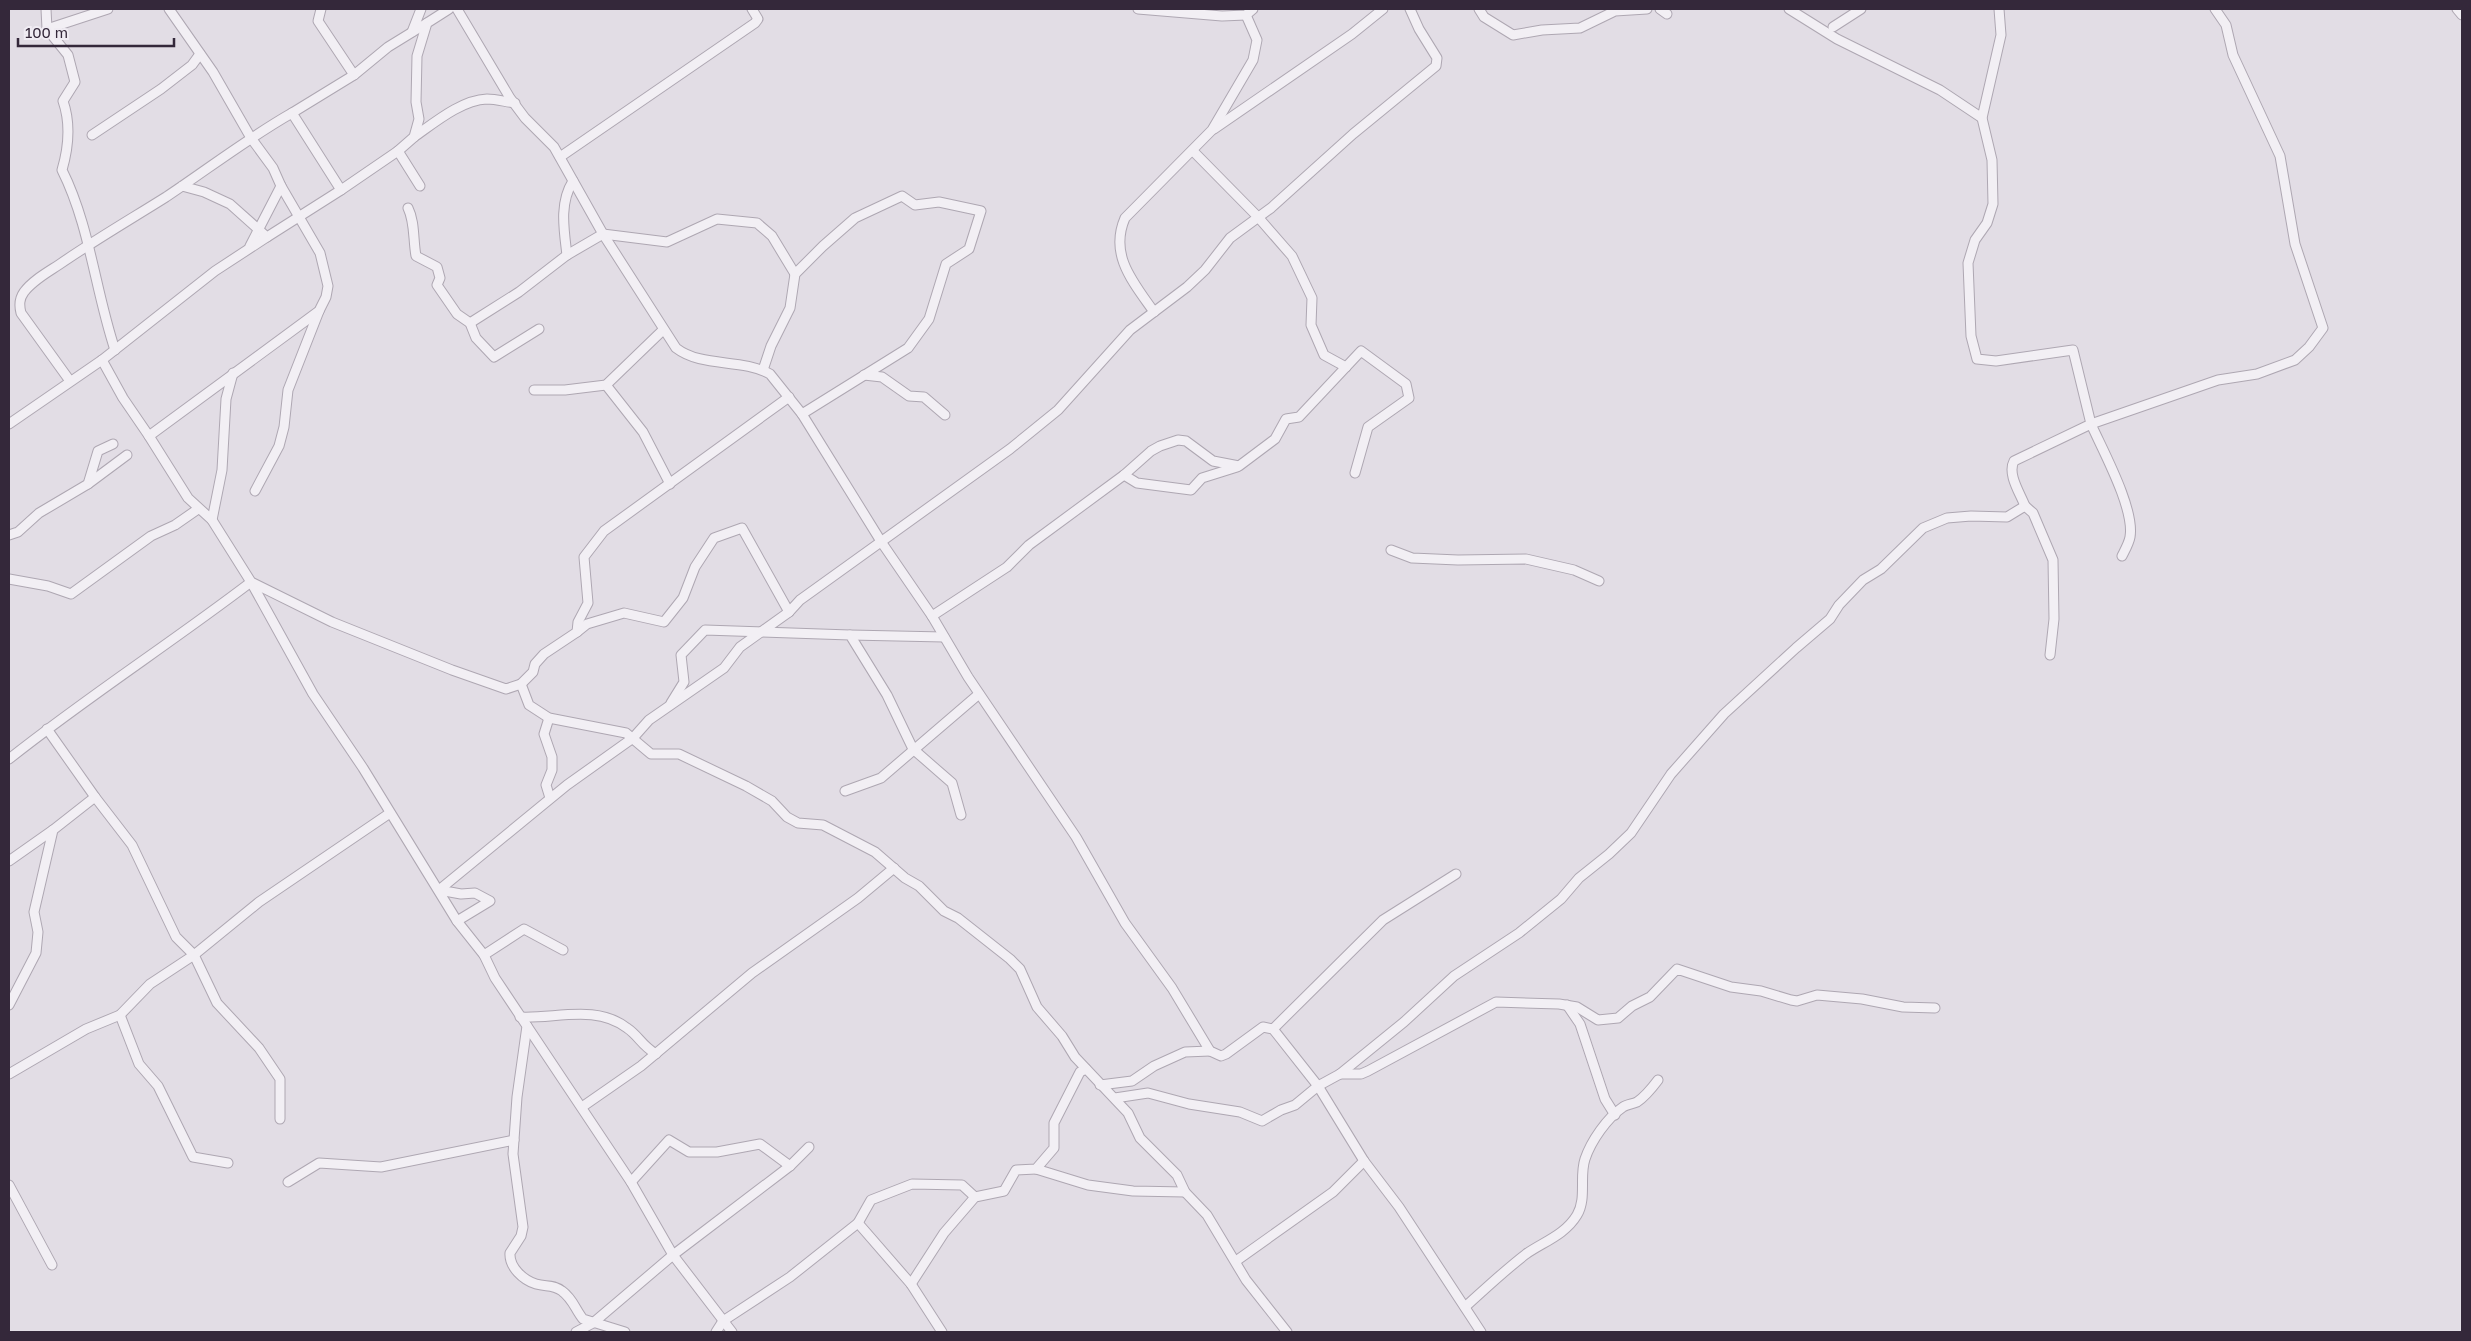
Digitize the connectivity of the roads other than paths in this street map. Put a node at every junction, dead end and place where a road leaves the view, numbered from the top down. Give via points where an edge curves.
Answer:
1 (46, 9) edge
2 (108, 9) edge
3 (169, 9) edge
4 (321, 9) edge
5 (421, 9) edge
6 (449, 9) edge
7 (457, 9) edge
8 (752, 9) edge
9 (1138, 9) edge
10 (1383, 9) edge
11 (1410, 9) edge
12 (1479, 9) edge
13 (1647, 9) edge
14 (1789, 9) edge
15 (1861, 9) edge
16 (1999, 9) edge
17 (2215, 9) edge
18 (2457, 9) edge
19 (1250, 12) edge
20 (2462, 15) edge
21 (428, 23) junction
22 (1833, 27) dead end
23 (47, 29) junction
24 (412, 32) junction
25 (200, 54) junction
26 (354, 75) junction
27 (515, 104) junction
28 (292, 114) junction
29 (1982, 118) junction
30 (1212, 130) junction
31 (92, 135) dead end
32 (414, 137) junction
33 (251, 138) junction
34 (398, 151) junction
35 (1192, 151) junction
36 (560, 157) junction
37 (573, 181) junction
38 (182, 186) junction
39 (281, 186) junction
40 (420, 186) dead end
41 (341, 190) junction
42 (408, 208) dead end
43 (298, 217) junction
44 (1258, 218) junction
45 (258, 227) junction
46 (603, 234) junction
47 (267, 237) junction
48 (88, 245) junction
49 (250, 246) junction
50 (567, 255) junction
51 (795, 274) junction
52 (319, 311) junction
53 (1154, 312) junction
54 (470, 323) junction
55 (539, 329) dead end
56 (663, 330) junction
57 (115, 350) junction
58 (102, 360) junction
59 (1346, 367) junction
60 (763, 370) junction
61 (233, 373) junction
62 (864, 375) junction
63 (70, 381) junction
64 (606, 385) junction
65 (534, 390) dead end
66 (788, 397) junction
67 (802, 414) junction
68 (945, 415) dead end
69 (9, 424) edge
70 (2091, 424) junction
71 (148, 436) junction
72 (113, 444) dead end
73 (127, 455) dead end
74 (1239, 466) junction
75 (1355, 473) dead end
76 (1124, 475) junction
77 (88, 484) junction
78 (670, 484) junction
79 (255, 491) dead end
80 (2025, 506) junction
81 (198, 509) junction
82 (212, 520) junction
83 (9, 535) edge
84 (882, 544) junction
85 (1391, 550) dead end
86 (2122, 556) dead end
87 (9, 579) edge
88 (251, 582) junction
89 (1599, 582) dead end
90 (790, 612) junction
91 (932, 616) junction
92 (763, 630) junction
93 (577, 632) junction
94 (850, 635) junction
95 (944, 636) junction
96 (2050, 655) dead end
97 (521, 684) junction
98 (979, 694) junction
99 (668, 706) junction
100 (549, 718) junction
101 (47, 729) junction
102 (633, 738) junction
103 (913, 749) junction
104 (9, 759) edge
105 (845, 791) dead end
106 (95, 797) junction
107 (550, 798) junction
108 (390, 813) junction
109 (961, 816) dead end
110 (53, 830) junction
111 (9, 861) edge
112 (894, 868) junction
113 (1456, 874) dead end
114 (439, 890) junction
115 (457, 921) junction
116 (563, 950) dead end
117 (194, 955) junction
118 (484, 955) junction
119 (9, 1005) edge
120 (1567, 1005) junction
121 (1935, 1008) dead end
122 (120, 1015) junction
123 (520, 1017) junction
124 (527, 1026) junction
125 (1273, 1029) junction
126 (1210, 1051) junction
127 (656, 1054) junction
128 (1086, 1069) junction
129 (9, 1074) edge
130 (1340, 1074) junction
131 (1658, 1080) dead end
132 (1100, 1085) junction
133 (1318, 1086) junction
134 (1115, 1098) junction
135 (582, 1107) junction
136 (1615, 1115) junction
137 (280, 1119) dead end
138 (514, 1140) junction
139 (809, 1147) dead end
140 (1364, 1161) junction
141 (228, 1163) dead end
142 (790, 1166) junction
143 (1036, 1169) junction
144 (288, 1182) dead end
145 (631, 1182) junction
146 (9, 1185) edge
147 (1185, 1192) junction
148 (975, 1197) junction
149 (858, 1223) junction
150 (673, 1255) junction
151 (1236, 1261) junction
152 (52, 1265) dead end
153 (911, 1284) junction
154 (1466, 1307) junction
155 (723, 1321) junction
156 (593, 1323) junction
157 (576, 1332) edge
158 (625, 1332) edge
159 (716, 1332) edge
160 (732, 1332) edge
161 (942, 1332) edge
162 (1287, 1332) edge
163 (1482, 1332) edge

1 - 23 street
2 - 23 street
3 - 25 street
4 - 26 street via 318,21
5 - 24 street
6 - 21 street
7 - 27 street
8 - 36 street via 757,14 755,23
9 - 19 street via 1222,16
10 - 30 street via 1352,34
11 - 44 street via 1438,62 1436,66
12 - 13 street via 1484,17 1513,35 1580,28 1615,11
14 - 29 street via 1837,39 1940,90
15 - 22 street
16 - 29 street via 2001,34
17 - 70 street via 2226,26 2233,55 2280,156 2295,244 2324,328 2295,360 2257,374 2218,380
18 - 20 street
19 - 30 street via 1257,40 1254,60
21 - 24 street
21 - 32 street via 417,56 419,119
23 - 48 street via 68,55 75,82 64,101 70,119 62,170 72,190
24 - 26 street
25 - 31 street via 161,89
25 - 33 street
26 - 28 street
27 - 32 street via 486,99 470,103
27 - 36 street
28 - 33 street
28 - 41 street
29 - 70 street via 1994,180 1993,204 1987,223 1975,240 1968,263 1971,336 1977,359 1996,361 2073,350
30 - 35 street
32 - 34 street
33 - 38 street
33 - 39 street via 273,168
34 - 40 street
34 - 41 street
35 - 44 street
35 - 53 street via 1125,218 1120,229 1120,257 1126,272
36 - 37 street
37 - 46 street
37 - 50 street via 566,192 563,219
38 - 45 street via 230,204
38 - 48 street
39 - 43 street
39 - 45 street
41 - 43 street
42 - 54 street via 413,218 416,256 437,267 440,278 437,284 457,314
43 - 47 street
43 - 52 street via 320,253 327,275 326,297
44 - 53 street via 1230,238 1205,270
44 - 59 street via 1292,256 1312,298 1311,325 1324,355
45 - 47 street
45 - 49 street
46 - 50 street
46 - 51 street via 667,242 716,219 757,223 772,236
46 - 56 street
47 - 49 street
48 - 57 street
48 - 63 street via 36,281 24,292 19,303 21,313
49 - 57 street
50 - 54 street via 519,292
51 - 60 street via 790,308
51 - 62 street via 855,218 902,196 915,205 938,202 981,211 969,249 946,264 929,319 908,348
52 - 61 street
52 - 79 street via 288,390 279,446
53 - 84 street via 1130,330 1058,410
54 - 55 street via 476,338 494,357
56 - 60 street via 676,348 691,357
56 - 64 street
57 - 58 street
58 - 63 street
58 - 71 street
59 - 74 street via 1299,418 1286,419 1275,438
59 - 75 street via 1361,351 1406,384 1409,398 1368,427
60 - 66 street
61 - 71 street
61 - 82 street via 226,399 222,470
62 - 67 street
62 - 68 street via 882,377 909,396 924,397
63 - 69 street
64 - 65 street
64 - 78 street via 643,432
66 - 67 street
66 - 78 street
67 - 84 street
70 - 80 street via 2014,461 2012,475
70 - 86 street via 2126,505 2130,538
71 - 81 street
72 - 77 street via 98,451
73 - 77 street
74 - 76 street via 1202,478 1190,490 1137,483
74 - 76 street via 1213,461 1186,441 1178,440 1151,451
76 - 91 street via 1029,545 1008,567
77 - 83 street
78 - 93 street via 604,531 584,557 588,603 578,622
80 - 96 street via 2033,513 2053,560 2054,618
80 - 130 street via 2007,517 1947,518 1923,528 1881,570 1863,580 1839,604 1830,619 1724,714 1671,774 1631,833 1579,878 1561,899 1519,933 1454,976
81 - 82 street
81 - 87 street via 151,536 72,594
82 - 88 street
84 - 90 street via 826,580
84 - 91 street
85 - 89 street via 1412,558 1526,559 1574,570
88 - 97 street via 332,622 452,670 506,689
88 - 101 street
88 - 108 street via 313,694
90 - 92 street
90 - 93 street via 742,528 714,538 695,568 683,598 664,622 624,613 587,624
91 - 95 street
92 - 94 street
92 - 99 street via 740,647 724,668
92 - 99 street via 705,630 681,655 684,682
93 - 97 street via 544,654
94 - 95 street
94 - 103 street via 887,695
95 - 98 street
97 - 100 street via 528,705
98 - 103 street
98 - 126 street via 1076,837 1126,923
99 - 102 street
100 - 102 street via 612,729
100 - 107 street via 544,734 552,757 552,770 546,785
101 - 104 street
101 - 106 street
102 - 107 street
102 - 112 street via 651,754 679,754 722,773 772,801 798,823 823,825 875,852
103 - 105 street via 881,778
103 - 109 street via 952,783
106 - 110 street
106 - 117 street via 132,845 176,937
107 - 114 street
108 - 114 street
108 - 117 street via 259,902
110 - 111 street
110 - 119 street via 34,912 38,932 36,953
112 - 127 street via 858,898 752,973
112 - 128 street via 919,886 944,911 958,918 1010,959 1020,970 1037,1006
113 - 125 street via 1383,920
114 - 115 street
114 - 115 street via 475,893 490,901
115 - 118 street
116 - 118 street via 524,929
117 - 122 street via 150,984
117 - 137 street via 217,1003 259,1048 280,1079
118 - 123 street
120 - 121 street via 1577,1007 1598,1020 1618,1018 1650,997 1673,972 1680,970 1717,984 1797,1001 1817,995 1903,1007
120 - 130 street via 1492,1003 1362,1074
120 - 136 street via 1580,1024 1605,1099
122 - 129 street via 86,1029
122 - 141 street via 139,1064 158,1086 193,1157
123 - 124 street
123 - 127 street via 572,1013 605,1017 628,1028 644,1047
124 - 135 street
124 - 138 street
125 - 126 street via 1263,1027 1221,1056
125 - 133 street
126 - 132 street via 1184,1052 1132,1081
127 - 135 street
128 - 132 street
128 - 143 street via 1080,1072 1054,1123 1054,1148
130 - 133 street
131 - 136 street via 1646,1095 1624,1106
132 - 134 street
133 - 134 street via 1294,1106 1262,1122 1240,1112 1148,1093
133 - 140 street
134 - 147 street via 1128,1113 1140,1138 1177,1175
135 - 145 street
136 - 154 street via 1584,1160 1582,1201 1577,1215 1566,1228 1527,1254
138 - 144 street via 381,1167 319,1163
138 - 156 street via 523,1227 510,1253 512,1266 536,1284 555,1286 563,1291 583,1319
139 - 142 street
140 - 151 street via 1333,1192
140 - 154 street
142 - 145 street via 760,1144 717,1152 689,1152 669,1140
142 - 150 street
143 - 147 street via 1088,1185 1134,1191
143 - 148 street via 1016,1170 1004,1191
145 - 150 street
146 - 152 street
147 - 151 street via 1207,1215
148 - 149 street via 962,1185 912,1184 871,1200
148 - 153 street via 944,1233
149 - 153 street
149 - 155 street via 790,1277
150 - 155 street
150 - 156 street
151 - 162 street via 1260,1300
153 - 161 street
154 - 163 street
155 - 159 street
155 - 160 street
156 - 157 street
156 - 158 street

